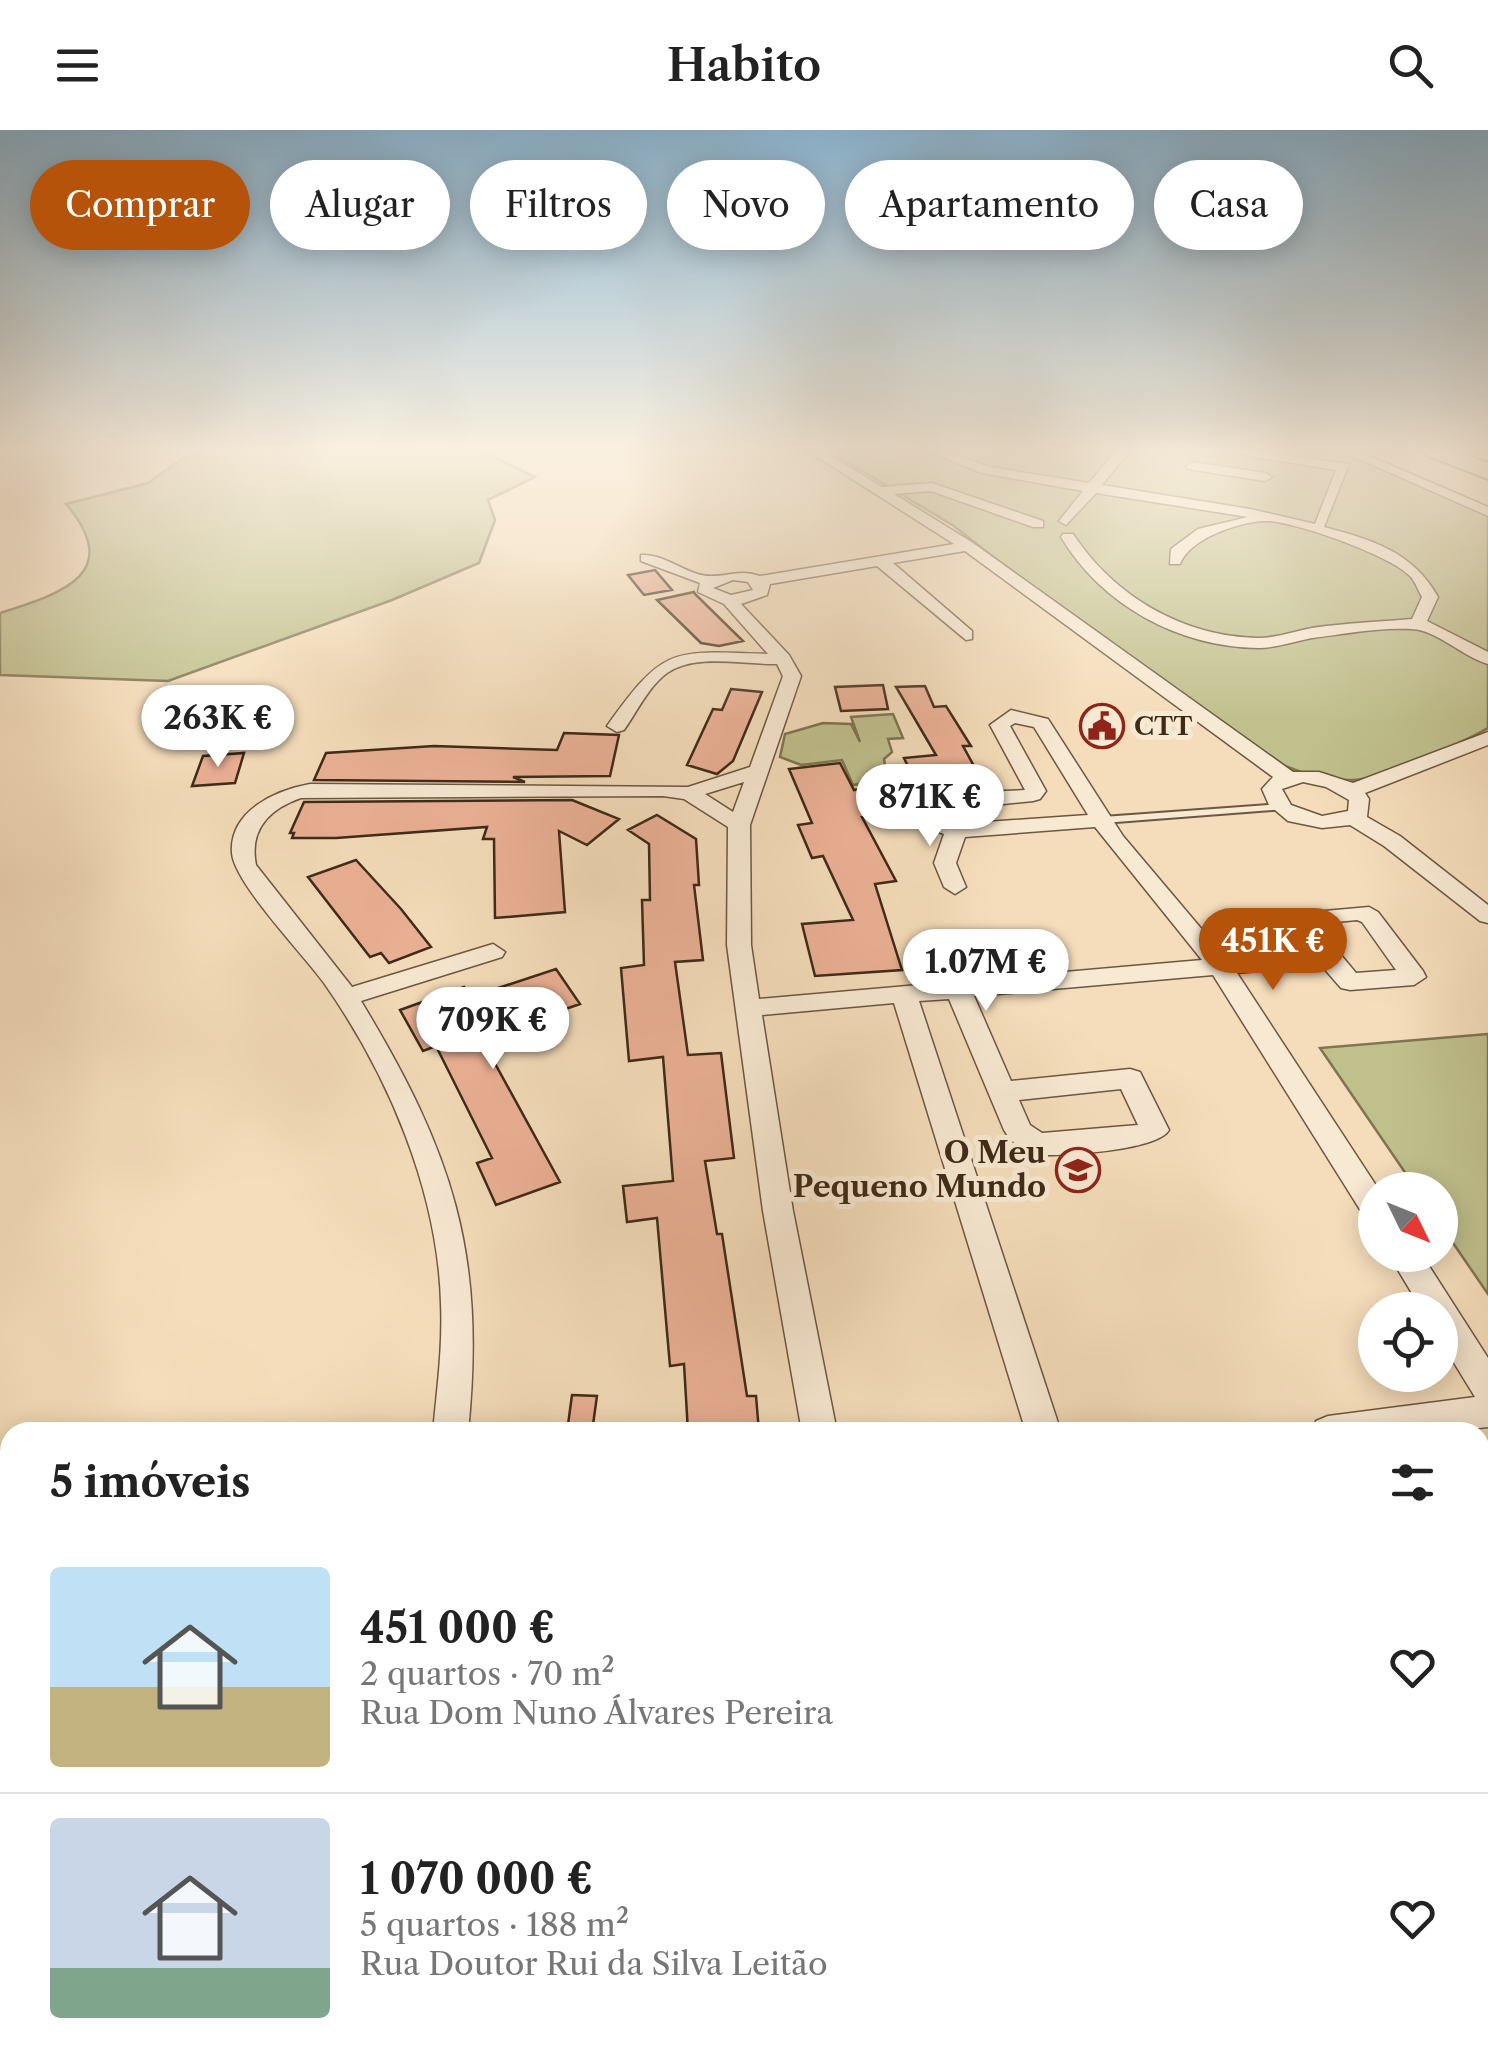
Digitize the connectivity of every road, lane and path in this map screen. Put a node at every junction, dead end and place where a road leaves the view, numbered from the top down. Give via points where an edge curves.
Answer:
1 (961, 541) edge
2 (1074, 541) edge
3 (1187, 541) edge
4 (1389, 541) edge
5 (968, 546) junction
6 (1411, 549) dead end
7 (646, 558) dead end
8 (881, 561) junction
9 (1175, 561) dead end
10 (758, 580) junction
11 (709, 581) junction
12 (729, 600) junction
13 (1444, 610) dead end
14 (1418, 623) junction
15 (966, 635) dead end
16 (1488, 659) edge
17 (782, 660) junction
18 (617, 726) dead end
19 (1488, 738) edge
20 (757, 772) junction
21 (1288, 778) junction
22 (1352, 791) junction
23 (689, 793) junction
24 (1281, 807) junction
25 (1354, 818) junction
26 (1103, 820) junction
27 (739, 825) junction
28 (956, 831) junction
29 (955, 888) dead end
30 (1488, 916) edge
31 (493, 952) dead end
32 (1326, 957) dead end
33 (1218, 965) junction
34 (958, 988) junction
35 (904, 994) junction
36 (346, 997) junction
37 (750, 1008) junction
38 (1002, 1092) junction
39 (1358, 1181) edge
40 (1458, 1340) edge
41 (1488, 1388) edge
42 (1488, 1412) edge
43 (451, 1422) edge
44 (817, 1422) edge
45 (1039, 1422) edge
46 (1408, 1422) edge

1 - 5 street
2 - 14 street via 1086,566 1121,598 1212,638 1261,643
3 - 9 street
4 - 6 street
5 - 8 street
5 - 21 street
7 - 11 street
8 - 10 street
8 - 15 street
10 - 11 street via 733,575
10 - 12 street via 762,592
11 - 12 street via 707,592
12 - 17 street
13 - 14 street
14 - 16 street
17 - 18 street via 689,659 667,666
17 - 20 street via 792,680
19 - 22 street
20 - 23 street
20 - 27 street
21 - 22 street via 1320,778
21 - 24 street via 1272,790
22 - 25 street via 1361,808
23 - 27 street
23 - 36 street via 310,790 280,796 248,830 245,866
24 - 25 street via 1319,822
24 - 26 lane
25 - 30 street
26 - 28 street
26 - 28 street via 1045,727 1030,718 1006,718 999,728 1036,792 936,809 938,824
26 - 33 street
27 - 37 street via 738,930
28 - 29 street via 945,862
31 - 36 street
32 - 33 street
33 - 34 street
33 - 39 street
34 - 35 street
34 - 38 street
35 - 37 street
35 - 45 street
36 - 43 street via 422,1148 450,1237 458,1321
37 - 44 street
38 - 38 street via 1018,1130 1034,1142 1155,1130 1130,1080
40 - 41 street
42 - 46 street

